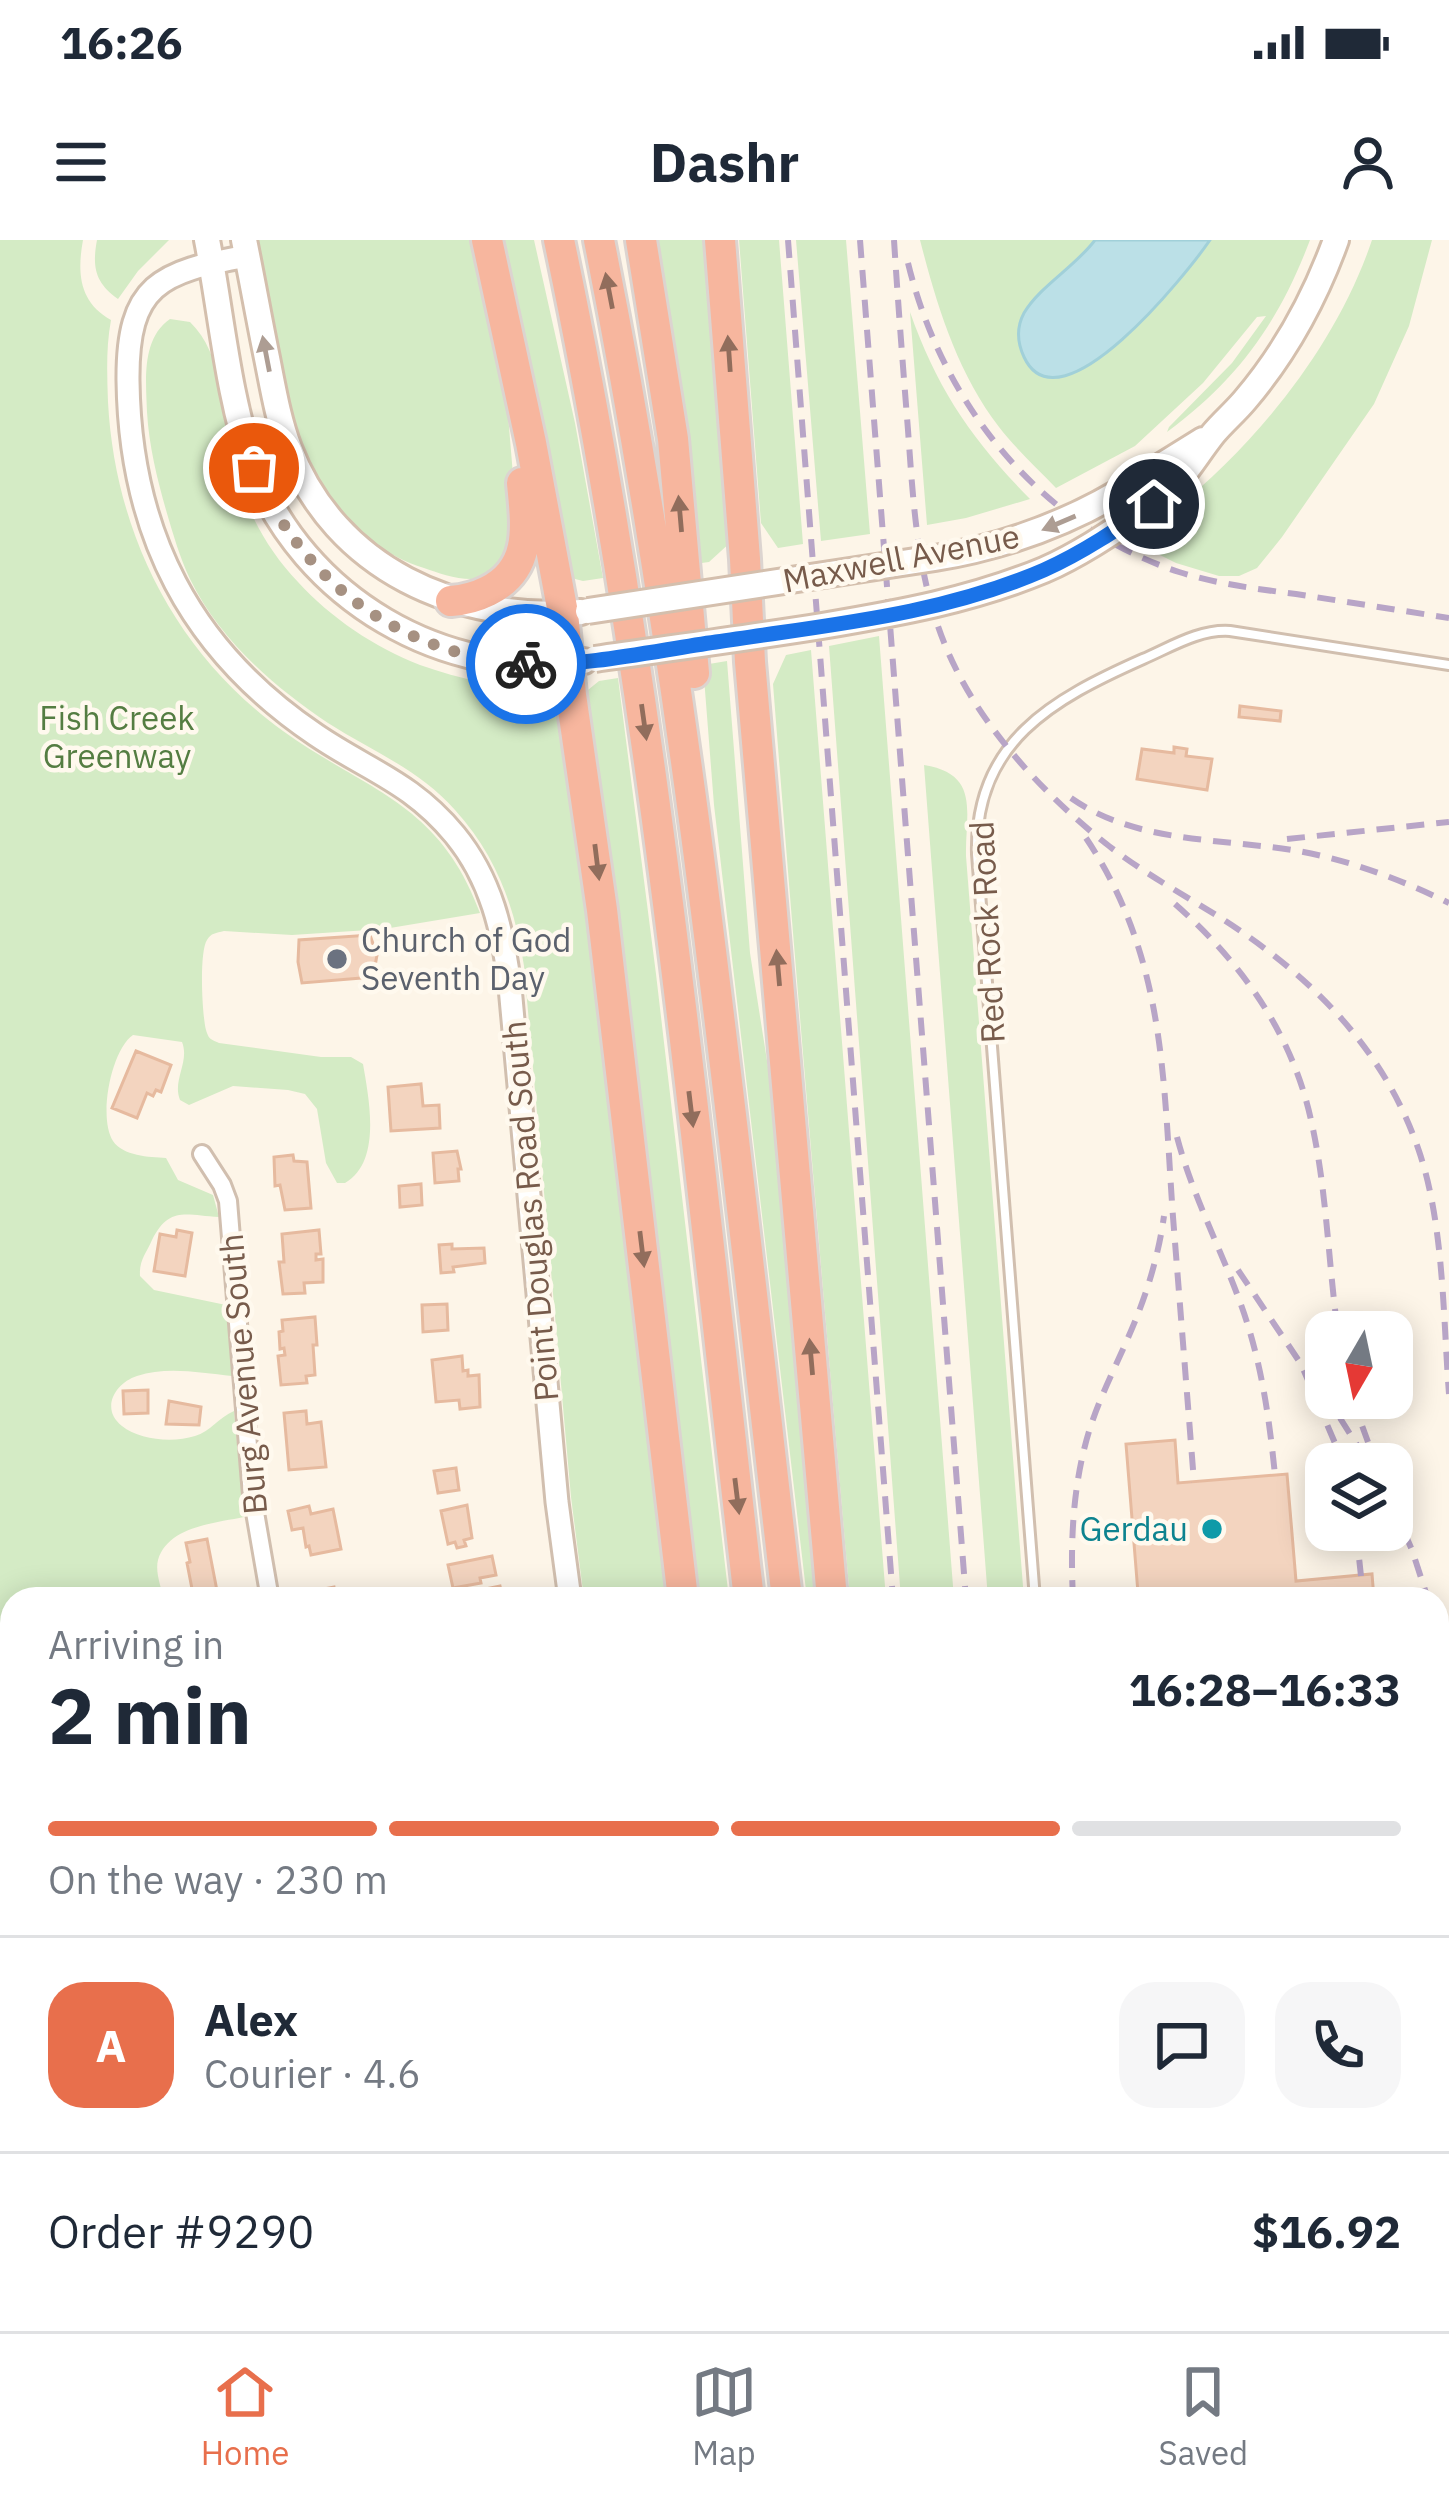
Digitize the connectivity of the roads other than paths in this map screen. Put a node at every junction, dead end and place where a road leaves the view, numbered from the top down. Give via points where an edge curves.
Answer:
1 (487, 240) edge
2 (559, 240) edge
3 (599, 240) edge
4 (641, 240) edge
5 (720, 240) edge
6 (1336, 240) edge
7 (246, 248) edge
8 (209, 251) edge
9 (508, 339) junction
10 (1215, 432) junction
11 (746, 587) junction
12 (451, 601) junction
13 (575, 612) junction
14 (748, 637) junction
15 (581, 661) junction
16 (1449, 665) edge
17 (708, 924) junction
18 (202, 1154) dead end
19 (268, 1587) edge
20 (568, 1587) edge
21 (682, 1587) edge
22 (748, 1587) edge
23 (786, 1587) edge
24 (831, 1587) edge
25 (1034, 1587) edge

1 - 9 highway
2 -> 22 highway via 644,723
17 -> 3 highway via 657,557
17 -> 4 highway via 678,486
11 -> 5 highway
6 - 10 main road, Maxwell Avenue via 1287,343
7 - 8 street, Point Douglas Road South
12 -> 7 main road, Maxwell Avenue via 363,550 304,480 280,421
8 - 15 main road, Maxwell Avenue via 254,468 276,515 318,568 366,609 426,643 528,664
8 - 20 street, Point Douglas Road South via 159,284 133,321 128,404 142,499 165,566 224,657 288,716 432,809 467,850 492,900 510,987
9 - 12 highway via 524,546 502,582
9 - 13 highway
10 -> 11 main road, Maxwell Avenue, bridge via 1070,519 990,548
10 - 14 main road, Maxwell Avenue, bridge via 1169,493 1059,562 917,610
11 - 13 main road, Maxwell Avenue, bridge
11 - 14 highway
12 - 13 main road, Maxwell Avenue via 500,612
13 - 15 highway
14 - 15 main road, Maxwell Avenue, bridge
24 -> 14 highway
15 -> 21 highway via 595,850
16 - 25 lane, Red Rock Road via 1209,632 1057,702 1028,725 990,776 977,854
17 - 23 highway
18 - 19 street, Burg Avenue South via 228,1201 253,1507

